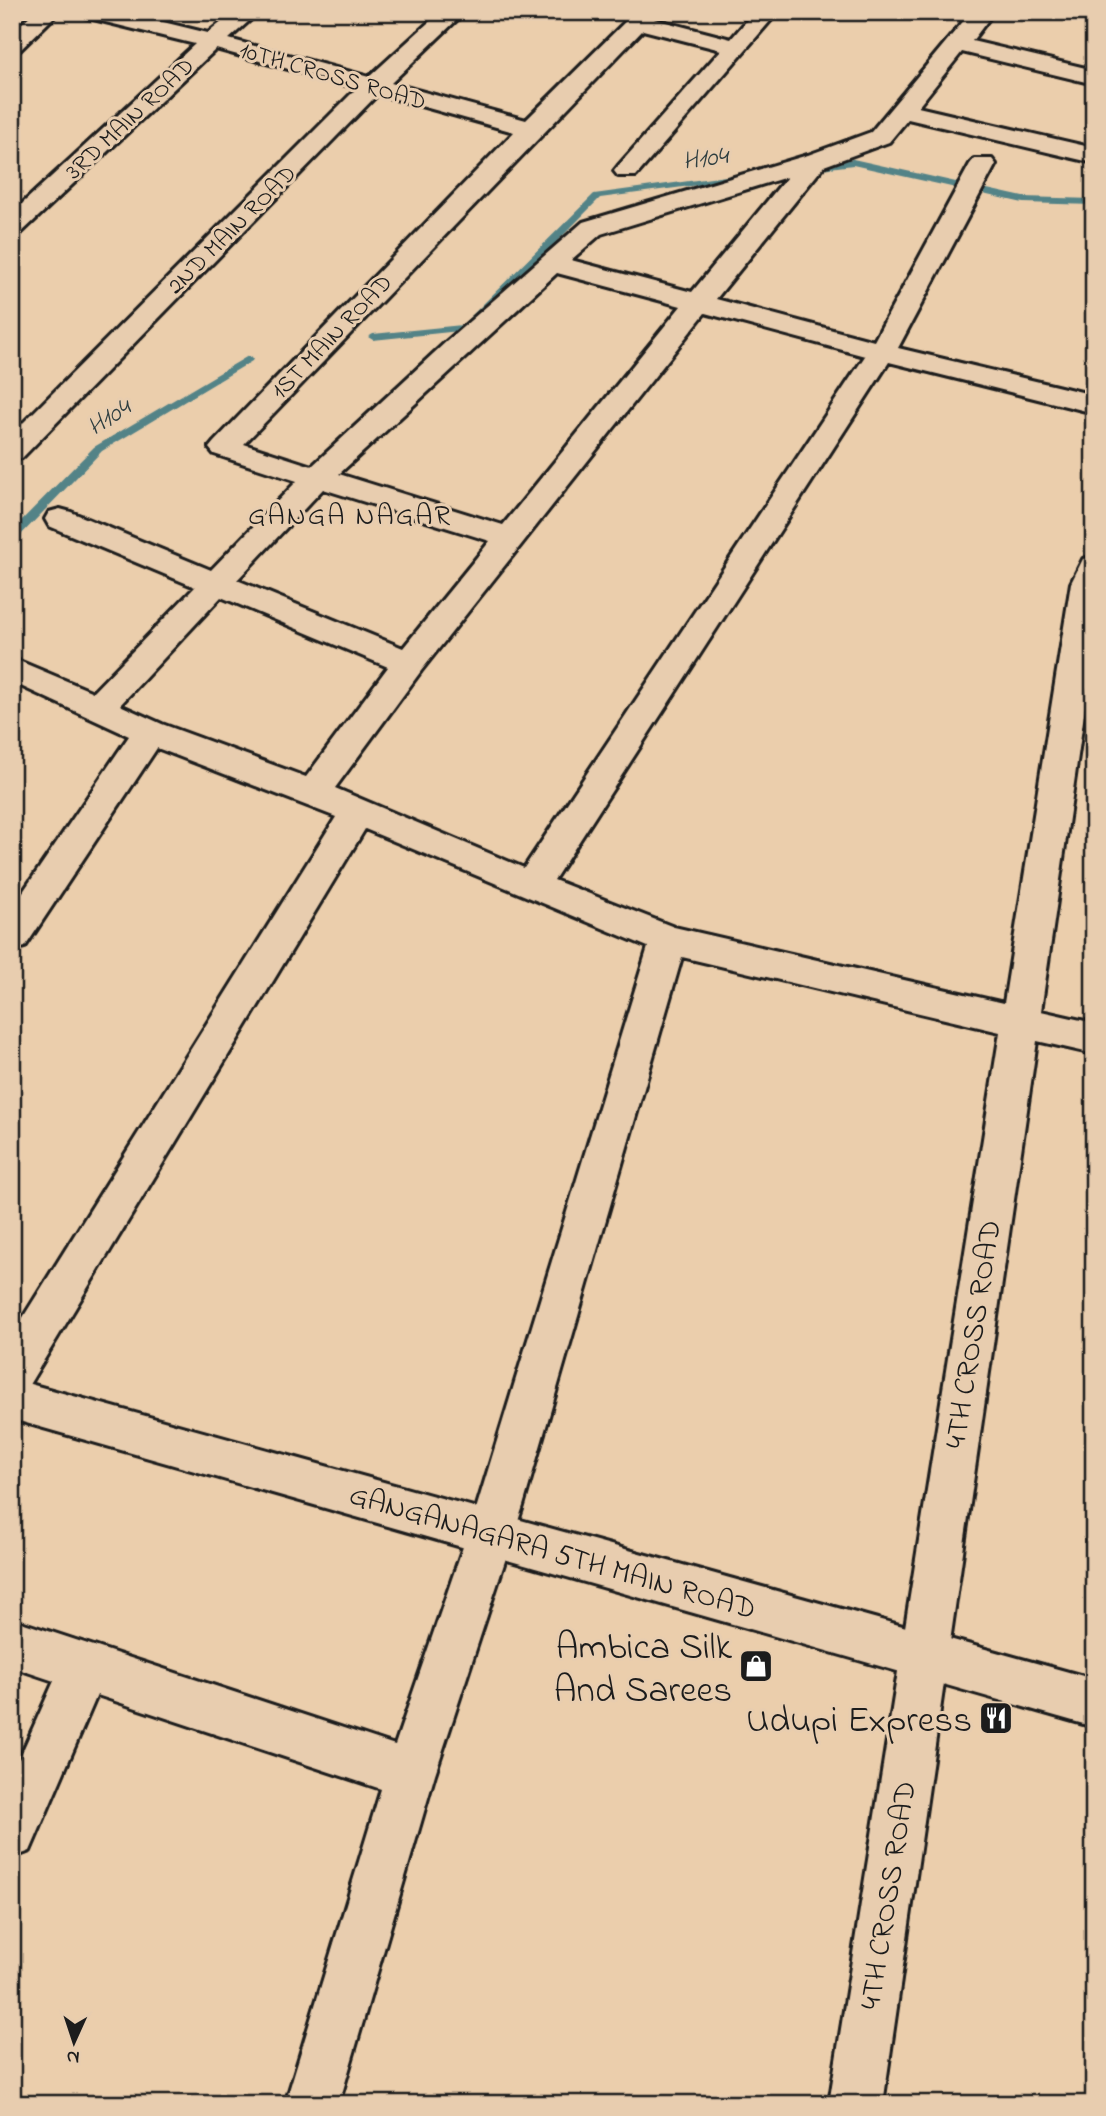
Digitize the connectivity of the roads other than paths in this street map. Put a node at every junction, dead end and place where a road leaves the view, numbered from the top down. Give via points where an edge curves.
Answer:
1 (48, 12) edge
2 (93, 12) edge
3 (248, 12) edge
4 (454, 12) edge
5 (767, 12) edge
6 (983, 12) edge
7 (643, 17) edge
8 (212, 41) junction
9 (956, 44) junction
10 (12, 46) edge
11 (736, 47) junction
12 (1094, 77) edge
13 (372, 87) junction
14 (902, 110) junction
15 (531, 129) junction
16 (1094, 156) edge
17 (810, 166) junction
18 (627, 171) dead end
19 (974, 180) dead end
20 (12, 227) edge
21 (552, 264) junction
22 (697, 301) junction
23 (882, 352) junction
24 (1094, 404) edge
25 (12, 451) edge
26 (318, 477) junction
27 (60, 520) dead end
28 (509, 537) junction
29 (1091, 577) edge
30 (216, 583) junction
31 (409, 663) junction
32 (12, 669) edge
33 (97, 708) junction
34 (150, 732) junction
35 (313, 793) junction
36 (358, 811) junction
37 (531, 886) junction
38 (12, 937) edge
39 (669, 940) junction
40 (1020, 1023) junction
41 (1094, 1039) edge
42 (12, 1374) edge
43 (12, 1399) edge
44 (492, 1534) junction
45 (12, 1643) edge
46 (924, 1655) junction
47 (85, 1668) junction
48 (1094, 1703) edge
49 (410, 1774) junction
50 (12, 1833) edge
51 (312, 2104) edge
52 (856, 2104) edge

1 - 10 street
2 - 8 street, 10TH CROSS ROAD
3 - 8 street, 3RD MAIN ROAD
4 - 13 street, 2ND MAIN ROAD
5 - 11 street
6 - 9 street
7 - 11 street
7 - 15 street, 1ST MAIN ROAD
8 - 13 street, 10TH CROSS ROAD
8 - 20 street, 3RD MAIN ROAD
9 - 12 street
9 - 14 street
11 - 18 street
13 - 15 street, 10TH CROSS ROAD
13 - 25 street, 2ND MAIN ROAD
14 - 16 street
14 - 17 street via 880,137
15 - 26 street, 1ST MAIN ROAD via 224,448
17 - 21 street via 592,228
17 - 22 street
19 - 23 street
21 - 22 street
21 - 26 street
22 - 23 street
22 - 28 street
23 - 24 street
23 - 37 street
26 - 28 street, 1ST MAIN ROAD
26 - 30 street
27 - 30 street
28 - 31 street
29 - 40 street, 4TH CROSS ROAD
30 - 31 street
30 - 33 street
31 - 35 street
32 - 33 street
33 - 34 street
34 - 35 street
34 - 38 street
35 - 36 street
36 - 37 street
36 - 42 street
37 - 39 street
39 - 40 street
39 - 44 street
40 - 41 street
40 - 46 street, 4TH CROSS ROAD
43 - 44 street, GANGANAGARA 5TH MAIN ROAD
44 - 46 street, GANGANAGARA 5TH MAIN ROAD
44 - 49 street
45 - 47 street
46 - 48 street, GANGANAGARA 5TH MAIN ROAD
46 - 52 street, 4TH CROSS ROAD
47 - 49 street
47 - 50 street
49 - 51 street

